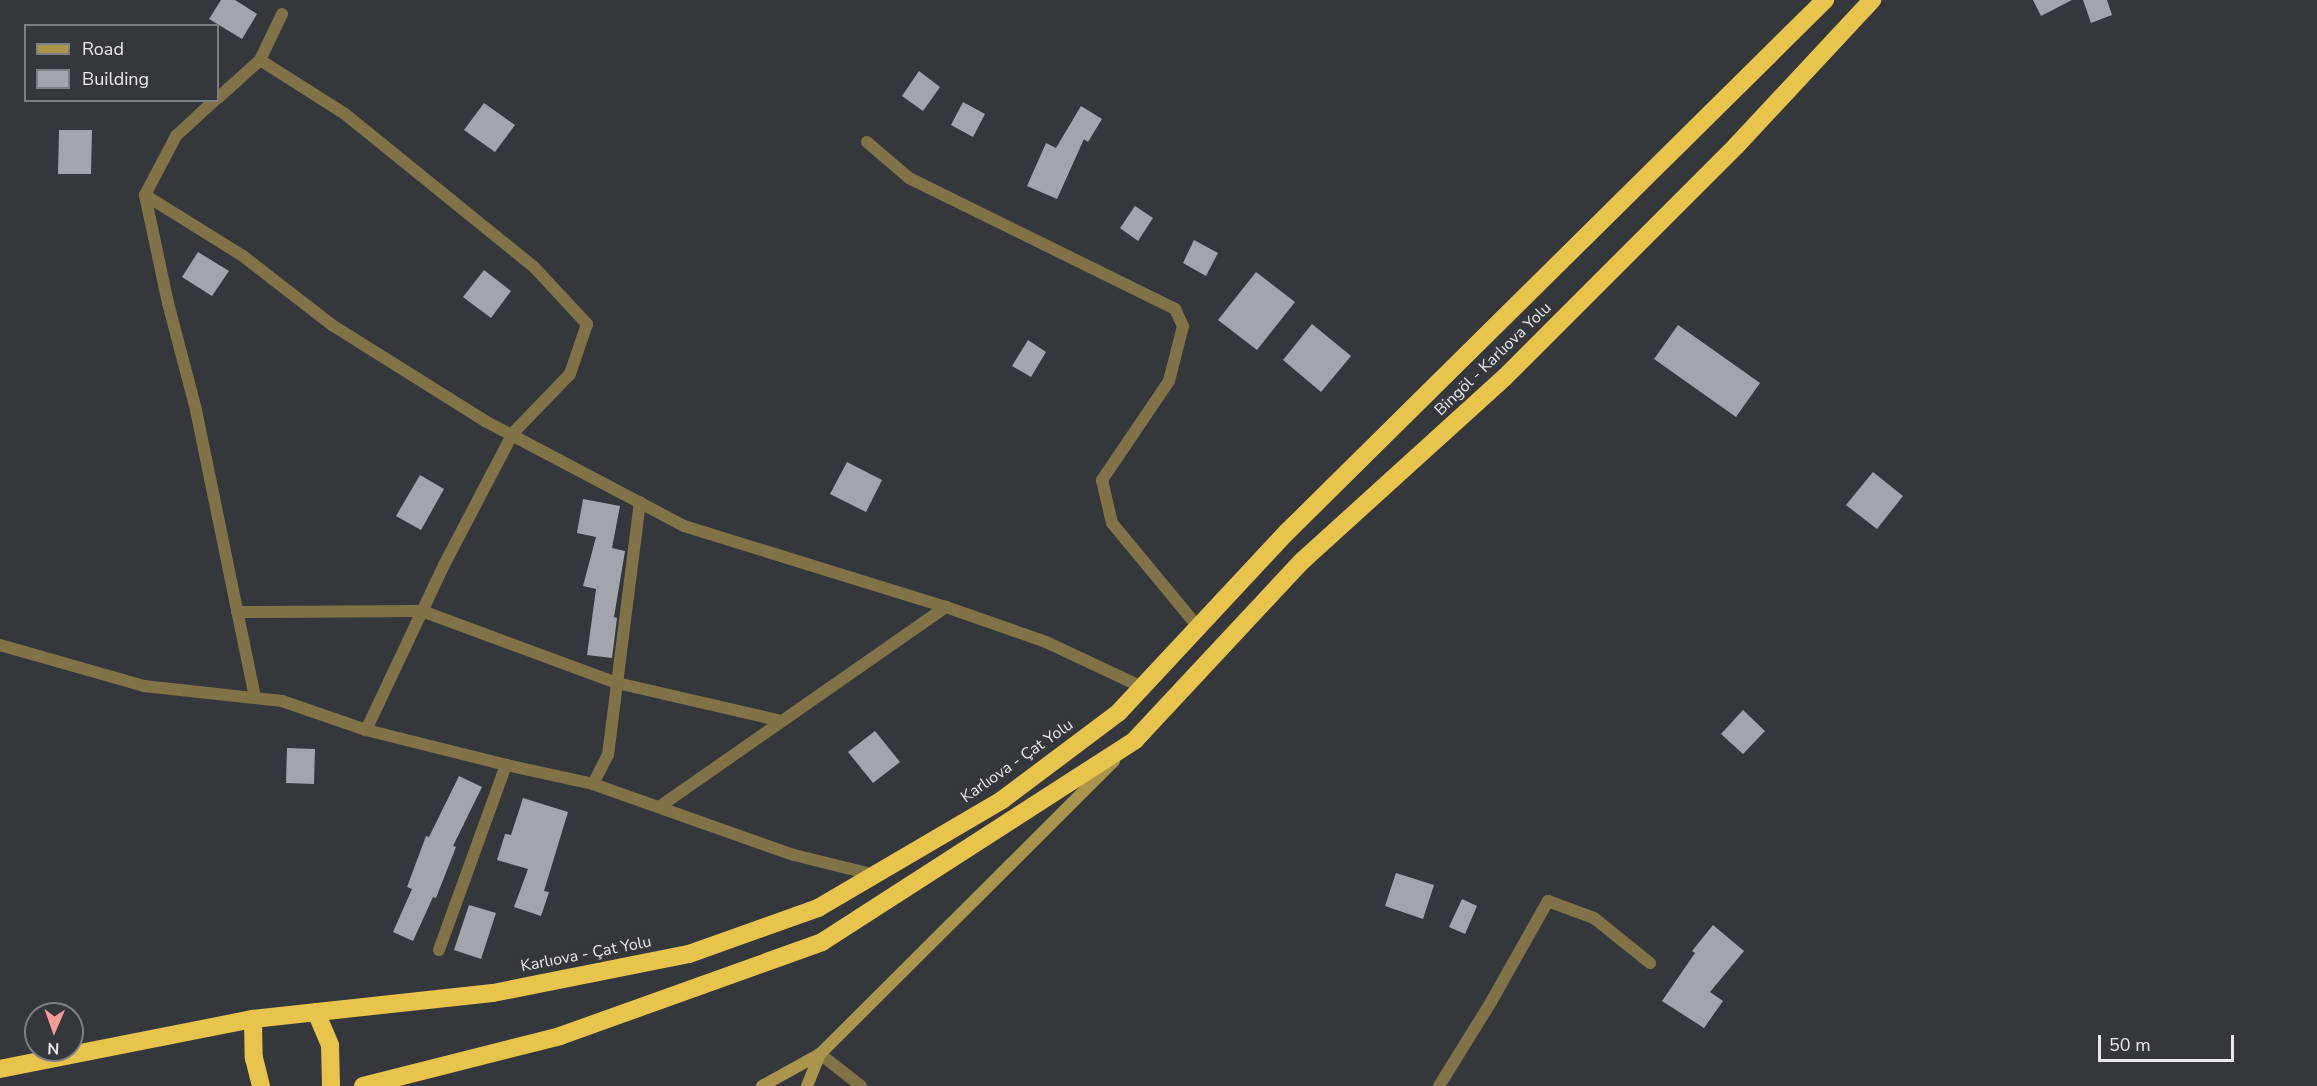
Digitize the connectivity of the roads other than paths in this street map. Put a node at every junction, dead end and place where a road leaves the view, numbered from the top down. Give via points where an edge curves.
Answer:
1 (1825, 0) edge
2 (1872, 0) edge
3 (282, 14) dead end
4 (260, 60) junction
5 (219, 96) edge
6 (213, 102) edge
7 (867, 142) dead end
8 (145, 195) junction
9 (513, 433) junction
10 (640, 502) junction
11 (946, 607) junction
12 (422, 611) junction
13 (237, 612) junction
14 (1198, 627) junction
15 (0, 645) edge
16 (617, 683) junction
17 (1142, 687) junction
18 (255, 698) junction
19 (1119, 712) joint
20 (782, 721) junction
21 (366, 730) junction
22 (1135, 740) junction
23 (506, 765) junction
24 (593, 784) junction
25 (659, 807) junction
26 (875, 875) junction
27 (440, 950) dead end
28 (1650, 963) dead end
29 (316, 1012) junction
30 (253, 1019) junction
31 (820, 1054) junction
32 (0, 1069) edge
33 (389, 1082) edge
34 (261, 1086) edge
35 (331, 1086) edge
36 (363, 1086) edge
37 (762, 1086) edge
38 (807, 1086) edge
39 (861, 1086) edge
40 (1439, 1086) edge

1 - 14 highway, Bingöl - Karlıova Yolu via 1287,532
2 - 22 highway, Bingöl - Karlıova Yolu via 1736,146 1505,377 1301,562
3 - 4 street
4 - 5 street
4 - 9 street via 345,114 534,267 587,324 570,374
6 - 8 street via 176,136
7 - 14 street via 909,178 1175,309 1183,326 1169,381 1102,480 1112,523
8 - 9 street via 243,256 332,325 485,421
8 - 13 street via 196,411
9 - 10 street
9 - 12 street
10 - 11 street via 684,526
10 - 16 street
11 - 17 street via 1046,642
11 - 20 street
12 - 13 street
12 - 16 street
12 - 21 street
13 - 18 street
14 - 17 highway, Bingöl - Karlıova Yolu
15 - 18 street via 144,686
16 - 20 street
16 - 24 street via 608,755
17 - 19 highway, Bingöl - Karlıova Yolu
18 - 21 street via 282,701
19 - 26 highway, Karlıova - Çat Yolu via 1002,800
20 - 25 street
21 - 23 street
22 - 31 street
22 - 33 highway via 822,942 560,1036
23 - 24 street
23 - 27 street
24 - 25 street
25 - 26 street via 794,855
26 - 29 highway, Karlıova - Çat Yolu via 818,908 688,954 493,993
28 - 40 street via 1594,918 1548,901
29 - 30 highway, Karlıova - Çat Yolu
29 - 35 highway via 330,1045
30 - 32 highway, Karlıova - Çat Yolu
30 - 34 highway via 254,1058
31 - 37 street
31 - 38 street
31 - 39 street
33 - 36 highway

